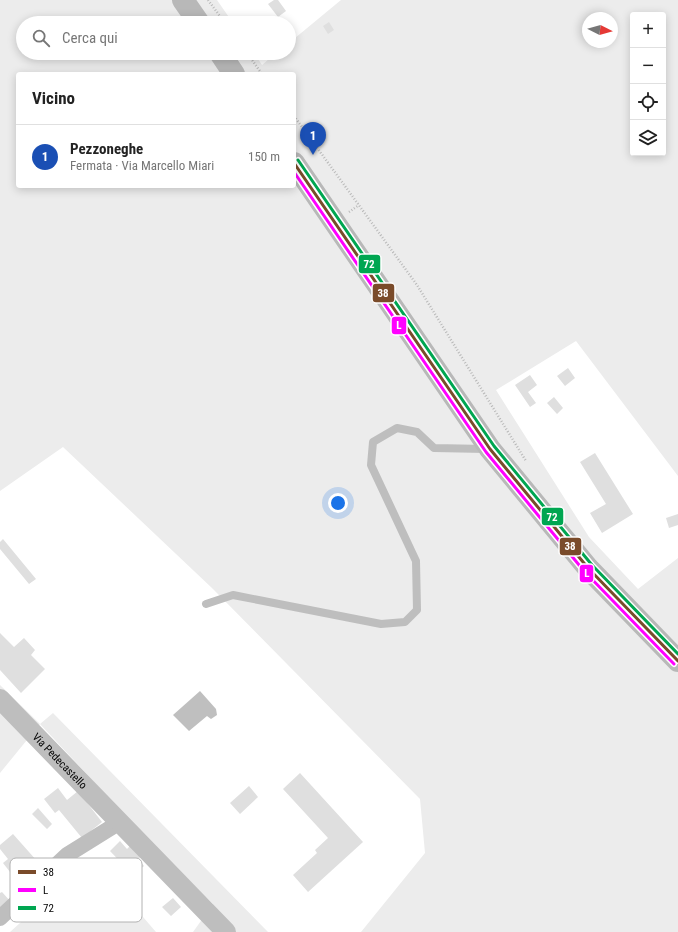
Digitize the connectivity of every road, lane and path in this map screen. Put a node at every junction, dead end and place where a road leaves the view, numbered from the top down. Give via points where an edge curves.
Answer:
1 (183, 0) edge
2 (208, 0) edge
3 (194, 16) edge
4 (220, 16) edge
5 (225, 60) edge
6 (252, 60) edge
7 (233, 72) edge
8 (261, 72) edge
9 (296, 119) edge
10 (296, 166) edge
11 (490, 449) junction
12 (528, 463) dead end
13 (206, 604) dead end
14 (678, 661) edge
15 (0, 699) edge
16 (120, 822) junction
17 (64, 858) edge
18 (10, 909) edge
19 (0, 918) edge
20 (226, 932) edge

1 - 3 main road
2 - 4 path
5 - 7 main road
6 - 8 path
9 - 12 path via 417,285
10 - 11 main road
11 - 13 lane via 434,448 417,432 397,428 373,442 371,465 416,561 417,610 405,622 381,624 232,595
11 - 14 main road via 588,568
15 - 16 street, Via Pedecastello
16 - 17 street
16 - 20 street, Via Pedecastello
18 - 19 street

